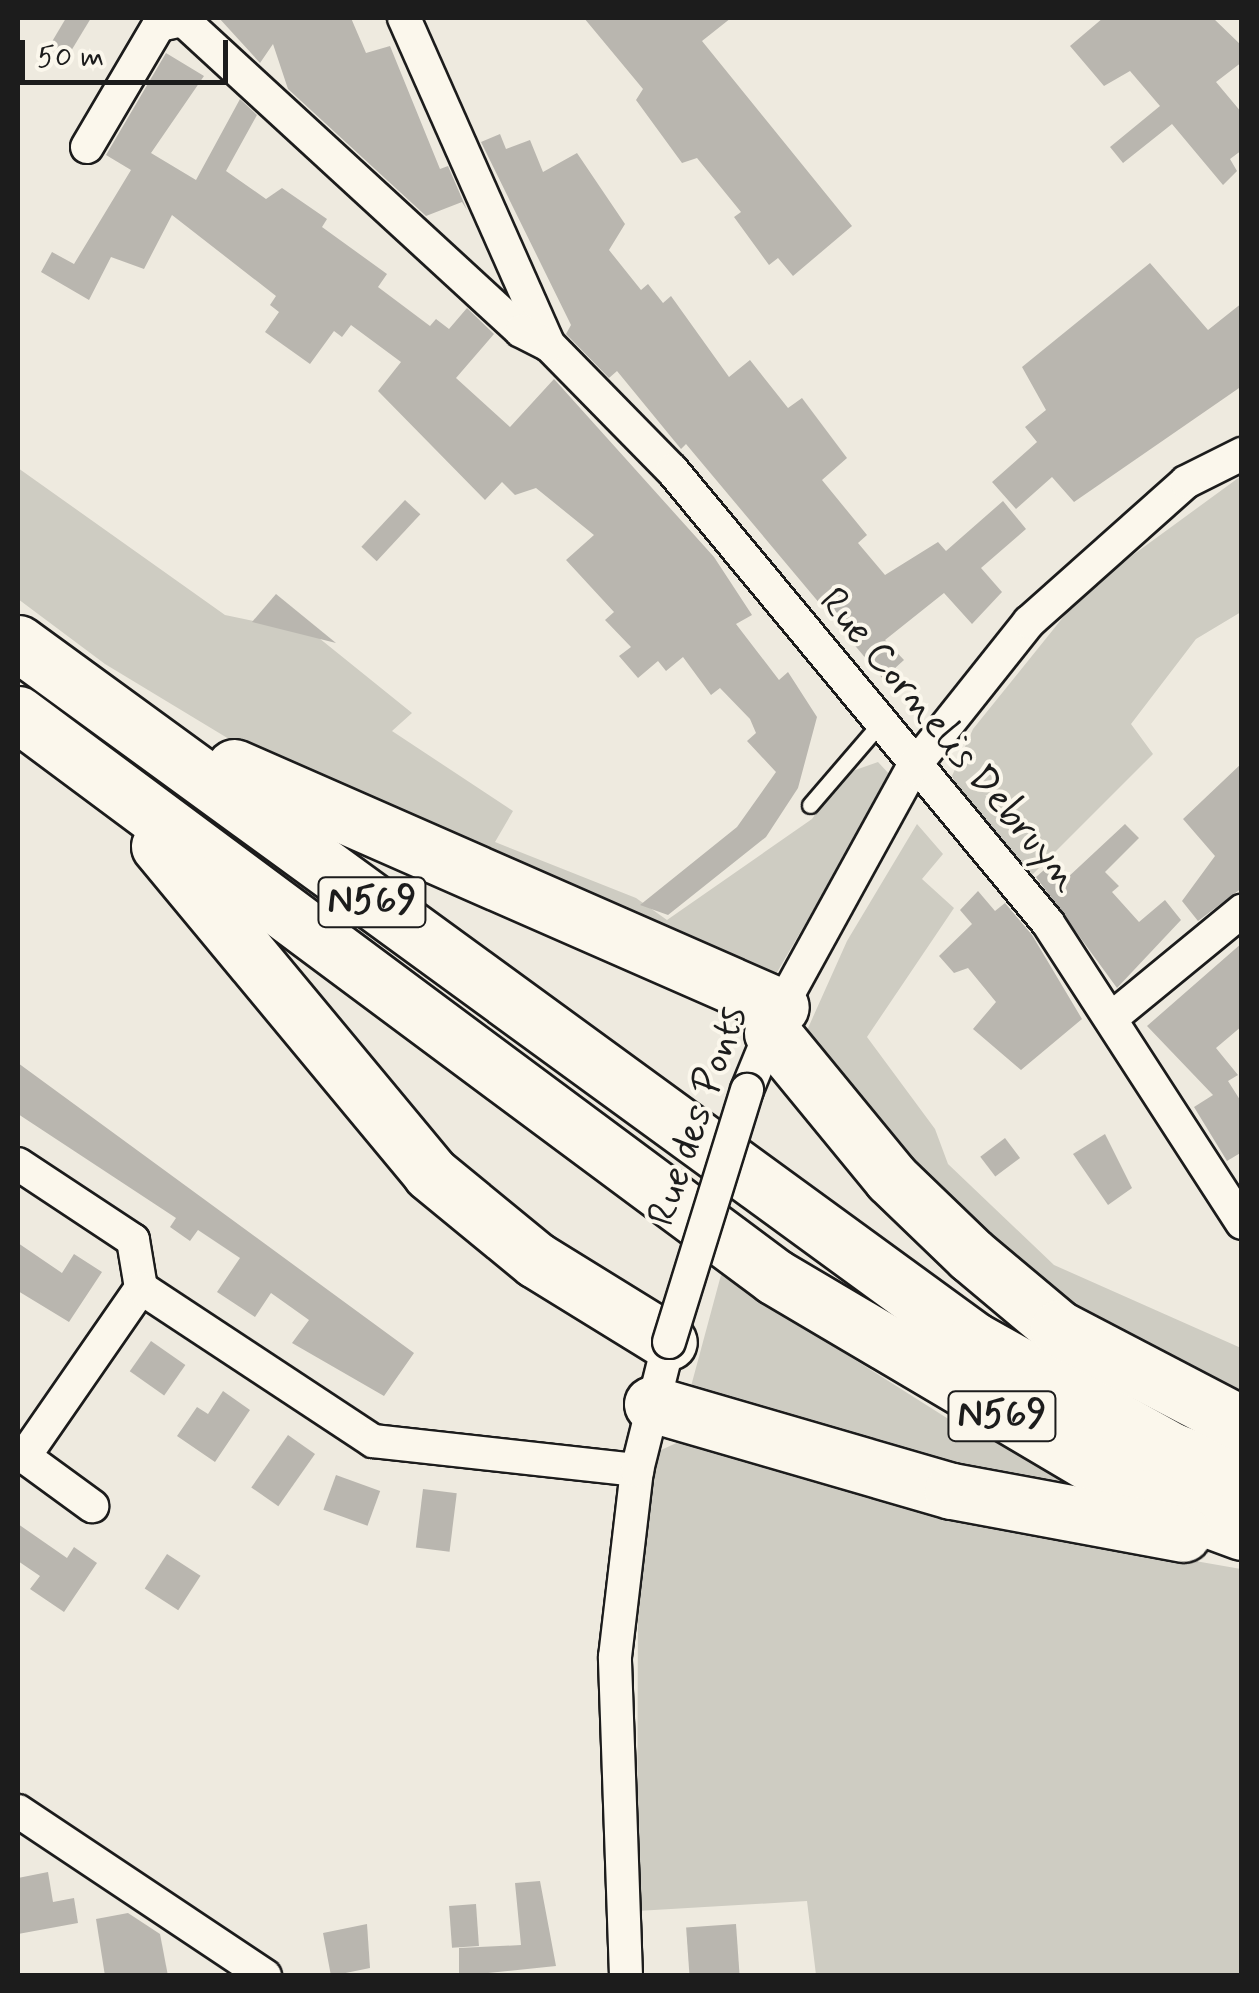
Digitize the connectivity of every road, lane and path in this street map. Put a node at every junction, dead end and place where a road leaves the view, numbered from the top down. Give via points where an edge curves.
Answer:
1 (404, 18) edge
2 (87, 147) dead end
3 (549, 344) junction
4 (1242, 454) edge
5 (18, 643) edge
6 (67, 679) junction
7 (18, 714) edge
8 (878, 726) junction
9 (84, 762) junction
10 (912, 770) junction
11 (810, 804) dead end
12 (1242, 911) edge
13 (1114, 1016) junction
14 (776, 1020) junction
15 (18, 1164) edge
16 (1242, 1223) edge
17 (140, 1288) junction
18 (669, 1342) junction
19 (652, 1404) junction
20 (1242, 1424) edge
21 (21, 1455) edge
22 (637, 1470) junction
23 (1242, 1477) edge
24 (92, 1506) dead end
25 (1242, 1532) edge
26 (1242, 1546) edge
27 (18, 1811) edge
28 (264, 1976) edge
29 (626, 1976) edge

1 - 3 street, Rue Cornelis Debruyn
2 - 3 street, Rue Cornelis Debruyn via 158,25 182,20 521,331
3 - 8 street, Rue Cornelis Debruyn via 672,470
4 - 10 street, Rue des Ponts via 1186,482 1029,622
5 - 6 highway, N569
6 - 14 highway via 297,800
6 - 23 highway, N569 via 974,1340 1172,1451
7 - 9 highway, N569
8 - 10 street, Rue Cornelis Debruyn
8 - 11 lane
9 - 18 highway via 430,1173 536,1260
9 - 25 highway, N569 via 775,1277 1147,1497
10 - 13 street, Rue Cornelis Debruyn via 1048,923
10 - 14 street, Rue des Ponts
12 - 13 street
13 - 16 street, Rue Cornelis Debruyn
14 - 18 street, Rue des Ponts, bridge via 747,1090
14 - 20 highway via 891,1178 1029,1304
15 - 17 street via 133,1240
17 - 21 street
17 - 22 street via 373,1441
18 - 19 street, Rue des Ponts
19 - 22 street, Rue des Ponts
19 - 26 highway via 952,1491
21 - 24 street
22 - 29 street, Rue des Ponts via 615,1657
27 - 28 street

